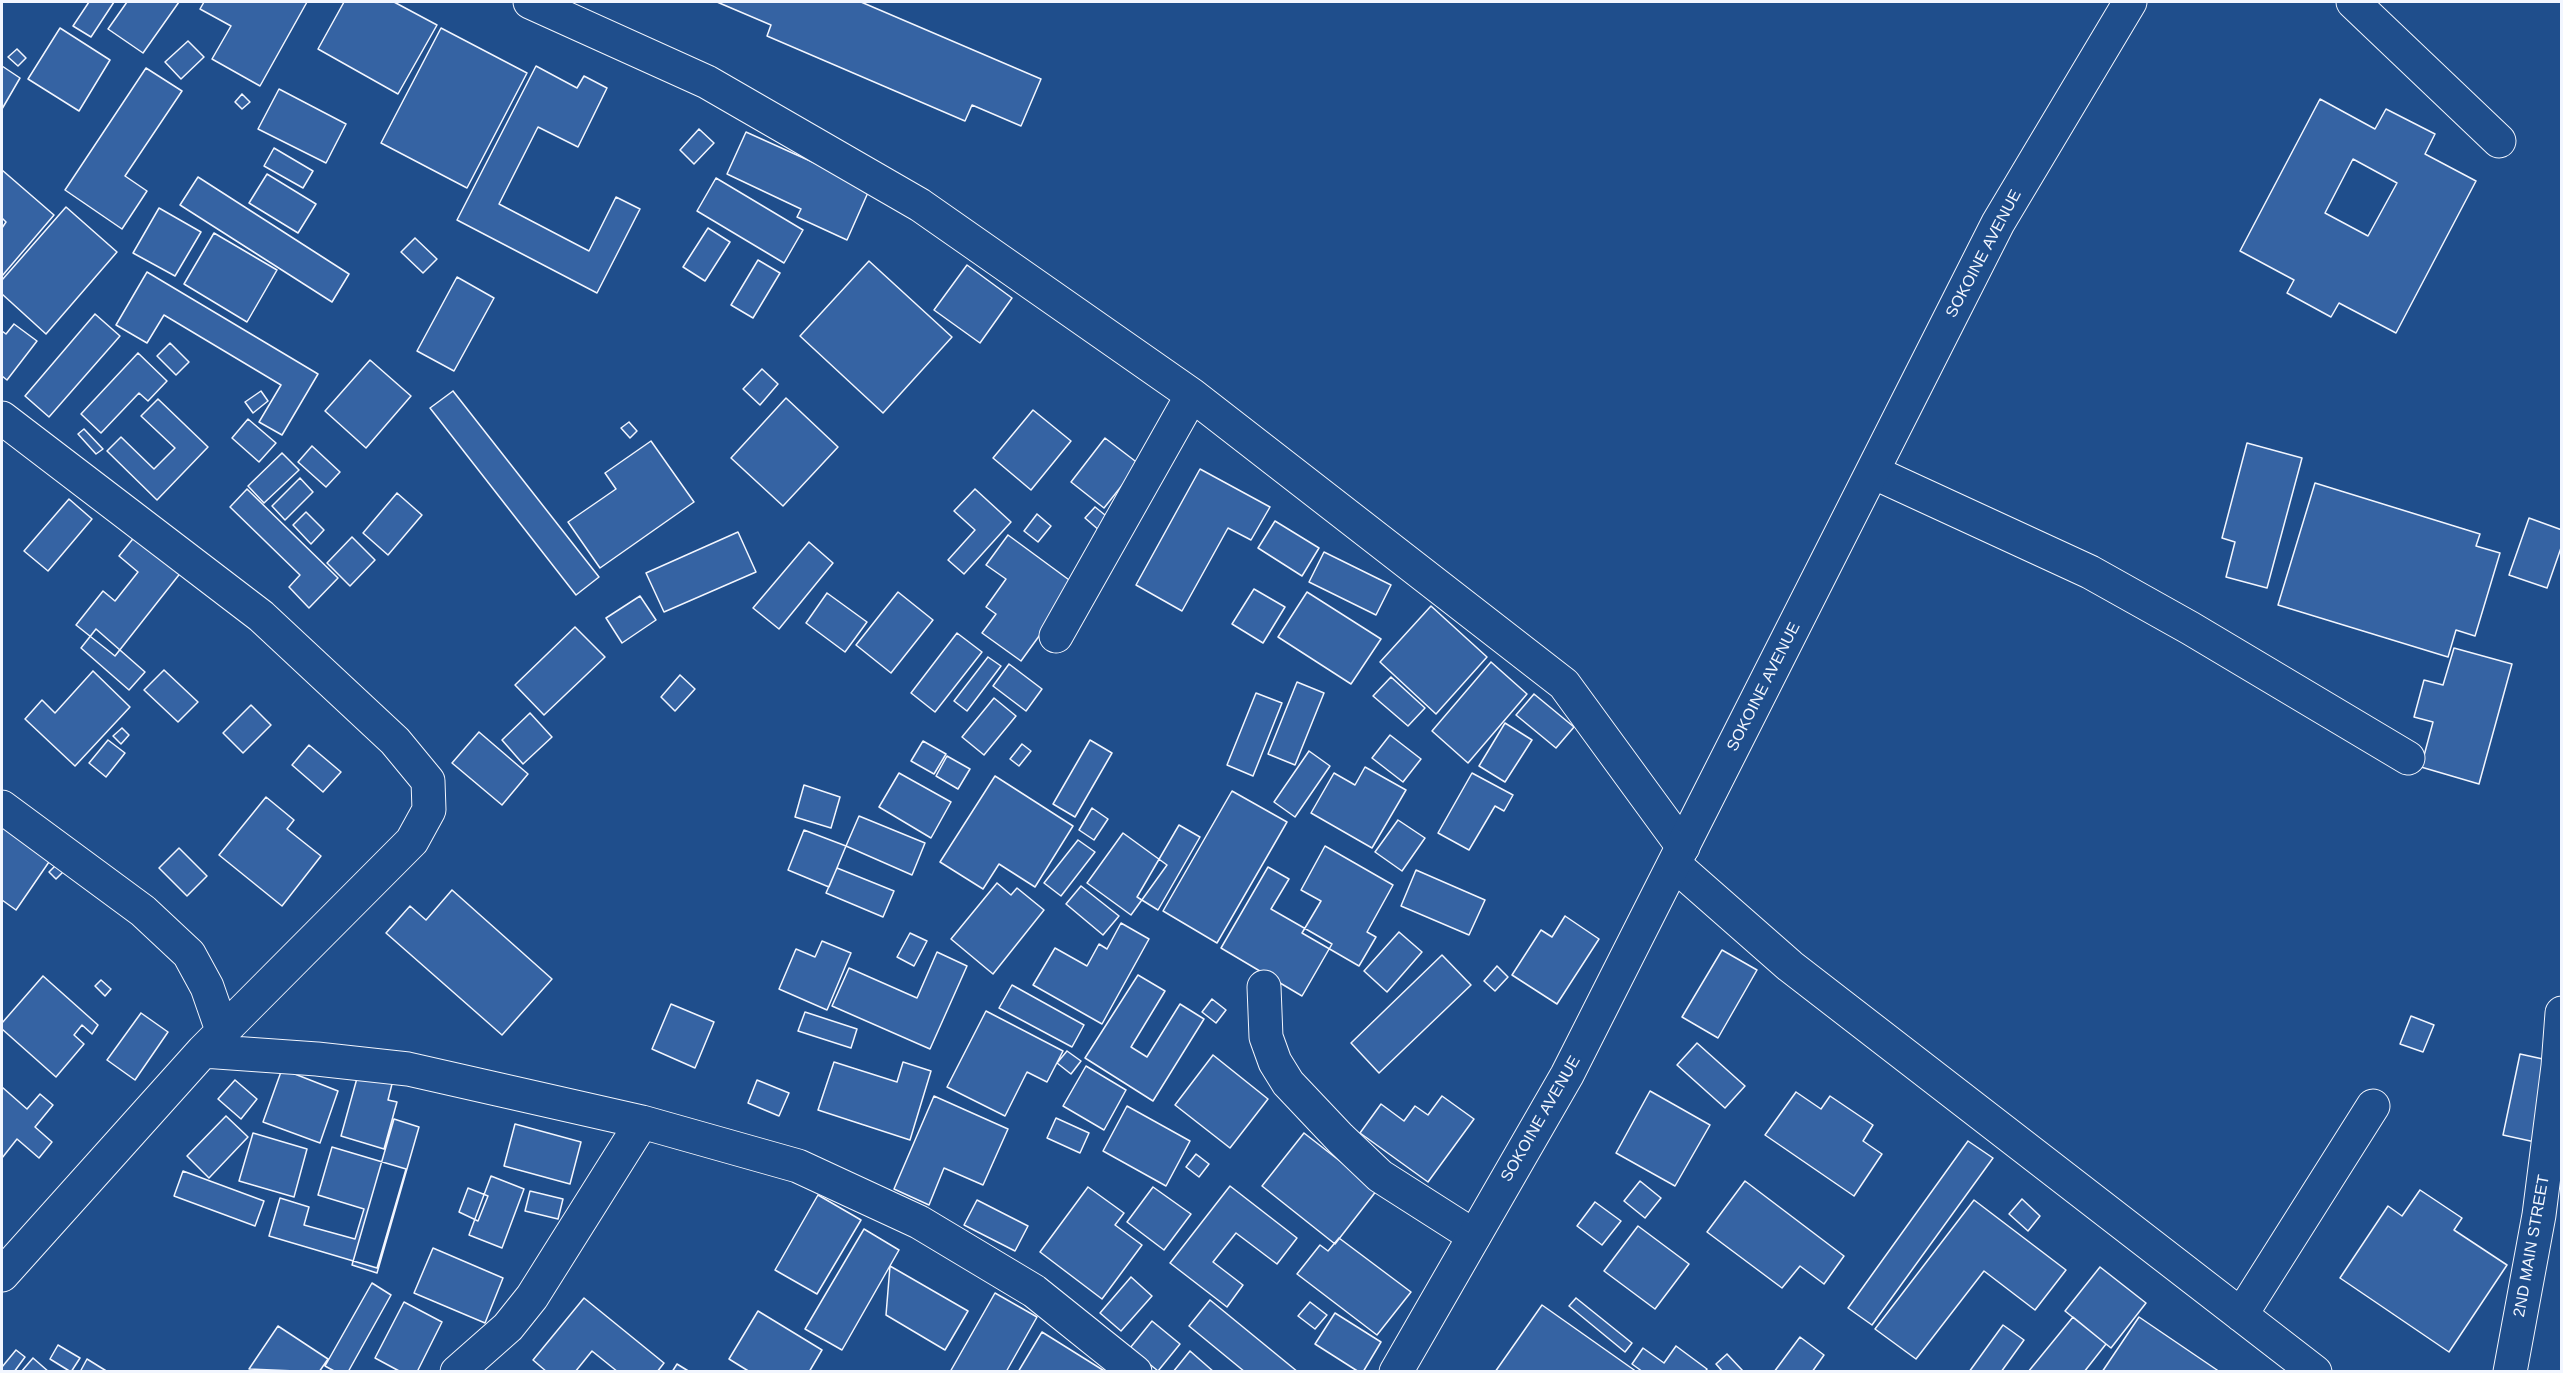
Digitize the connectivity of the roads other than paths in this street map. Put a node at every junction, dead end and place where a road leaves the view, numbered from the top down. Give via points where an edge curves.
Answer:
1 (530, 2) edge
2 (2130, 2) edge
3 (2353, 2) edge
4 (2499, 141) dead end
5 (1192, 395) junction
6 (2, 418) edge
7 (1873, 472) junction
8 (1056, 636) dead end
9 (2408, 758) dead end
10 (2, 807) edge
11 (1679, 856) junction
12 (1264, 987) dead end
13 (2562, 1013) edge
14 (213, 1042) junction
15 (2373, 1106) dead end
16 (642, 1122) junction
17 (1474, 1236) junction
18 (2, 1275) edge
19 (2241, 1315) junction
20 (457, 1371) edge
21 (1135, 1371) edge
22 (1396, 1371) edge
23 (2315, 1371) edge
24 (2510, 1371) edge

1 - 5 street via 707,82 920,204
2 - 7 street, SOKOINE AVENUE via 1998,223
3 - 4 street
5 - 8 street
5 - 11 street via 1564,684
6 - 14 street via 261,616 395,741 428,781 429,810 412,841
7 - 9 street via 2090,572
7 - 11 street, SOKOINE AVENUE
10 - 14 street via 143,911 189,954 207,987
11 - 17 street, SOKOINE AVENUE via 1567,1075
11 - 19 street via 1790,966
12 - 17 street via 1266,1037 1288,1083 1380,1176
13 - 24 street, 2ND MAIN STREET via 2539,1215
14 - 16 street via 408,1069
14 - 18 street
15 - 19 street
16 - 20 street via 532,1297 508,1327
16 - 21 street via 798,1166 919,1222 1034,1291
17 - 22 street, SOKOINE AVENUE
19 - 23 street

